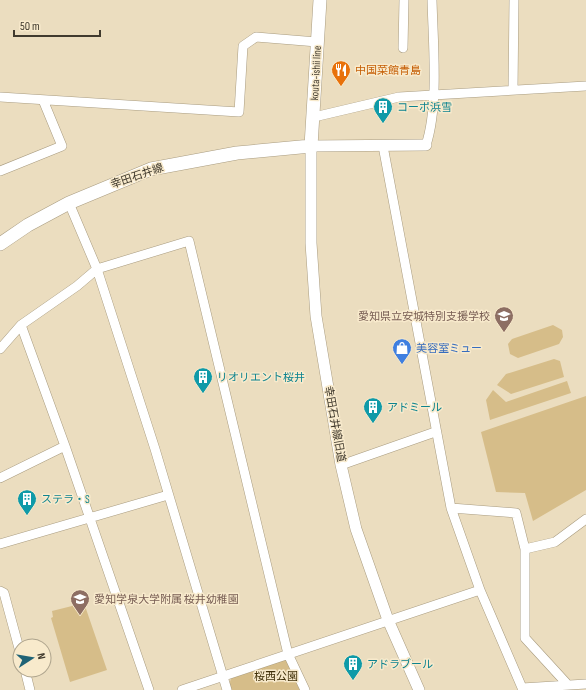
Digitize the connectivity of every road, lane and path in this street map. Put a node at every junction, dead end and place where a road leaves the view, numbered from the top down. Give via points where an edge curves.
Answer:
1 (320, 0) edge
2 (404, 0) edge
3 (432, 0) edge
4 (514, 0) edge
5 (317, 42) junction
6 (403, 48) dead end
7 (586, 86) edge
8 (513, 90) junction
9 (433, 94) junction
10 (0, 97) edge
11 (43, 100) junction
12 (314, 117) junction
13 (311, 146) junction
14 (383, 146) junction
15 (426, 146) joint
16 (0, 171) edge
17 (69, 203) junction
18 (0, 244) edge
19 (97, 269) junction
20 (21, 325) junction
21 (0, 349) edge
22 (435, 432) junction
23 (65, 446) junction
24 (342, 465) junction
25 (0, 478) edge
26 (168, 496) junction
27 (451, 508) junction
28 (90, 518) junction
29 (586, 519) edge
30 (0, 544) edge
31 (525, 549) junction
32 (480, 590) junction
33 (0, 591) edge
34 (388, 620) junction
35 (16, 638) edge
36 (288, 654) junction
37 (222, 677) junction
38 (27, 678) edge
39 (586, 684) edge
40 (568, 685) junction
41 (522, 689) edge
42 (30, 690) edge
43 (149, 690) edge
44 (182, 690) edge
45 (227, 690) edge
46 (305, 690) edge
47 (419, 690) edge

1 - 5 main road, kouta-ishii line
2 - 6 street
3 - 9 street
4 - 8 street
5 - 11 street via 256,37 243,46 239,112
5 - 12 main road, kouta-ishii line
7 - 8 street
8 - 9 street
9 - 12 street via 399,97
9 - 15 street via 431,132
10 - 11 street
11 - 16 street via 62,146
12 - 13 main road, kouta-ishii line
13 - 14 street
13 - 17 main road, 幸田石井線 via 237,153 151,169
13 - 24 street, 幸田石井線旧道 via 311,243 316,316
14 - 15 street
14 - 22 street
17 - 18 main road, 幸田石井線 via 28,225
17 - 19 street
19 - 20 street
19 - 26 street
19 - 36 street via 189,241
20 - 21 street
20 - 23 street
22 - 24 street
22 - 27 street
23 - 25 street
23 - 28 street
24 - 34 street, 幸田石井線旧道 via 356,529
26 - 28 street
26 - 37 street
27 - 31 street via 516,513
27 - 32 street
28 - 30 street
28 - 43 street
29 - 31 street via 556,542
31 - 40 street via 526,638
32 - 34 street
32 - 41 street
33 - 35 street via 4,593
34 - 36 street
34 - 47 street, 幸田石井線旧道
36 - 37 street
36 - 46 street
37 - 44 street
37 - 45 street
38 - 42 street
39 - 40 street
40 - 41 street

